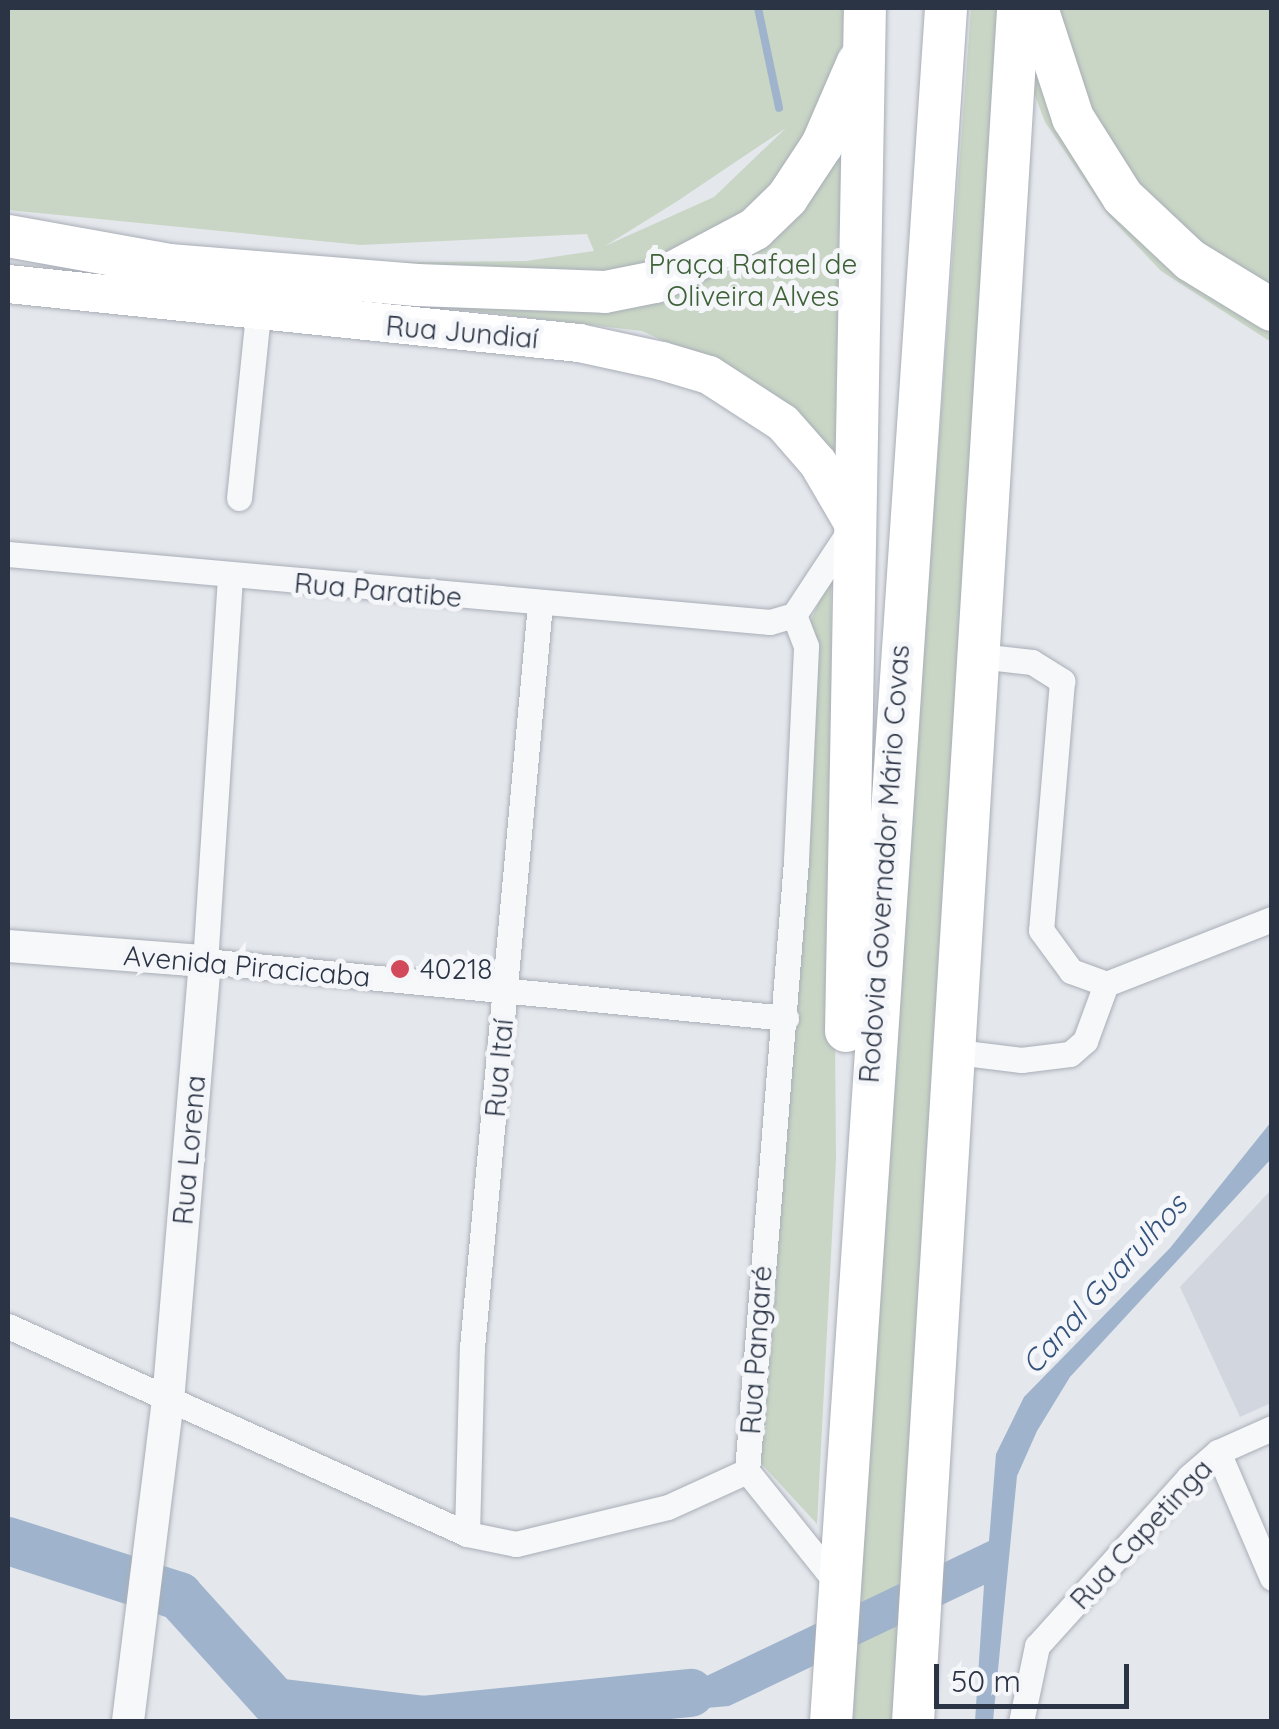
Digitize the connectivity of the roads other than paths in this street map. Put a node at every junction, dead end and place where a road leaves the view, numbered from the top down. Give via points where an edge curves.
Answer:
1 (866, 8) edge
2 (946, 8) edge
3 (1018, 8) edge
4 (1036, 8) edge
5 (862, 52) junction
6 (8, 236) edge
7 (8, 284) edge
8 (1272, 310) edge
9 (258, 313) junction
10 (239, 498) dead end
11 (850, 524) junction
12 (8, 554) edge
13 (230, 578) junction
14 (540, 603) junction
15 (794, 615) junction
16 (979, 656) junction
17 (1272, 918) edge
18 (8, 946) edge
19 (205, 962) junction
20 (1106, 984) junction
21 (506, 991) junction
22 (786, 1018) junction
23 (949, 1051) junction
24 (856, 1273) junction
25 (8, 1326) edge
26 (168, 1400) junction
27 (1272, 1428) edge
28 (1218, 1452) junction
29 (747, 1471) junction
30 (467, 1534) junction
31 (1272, 1578) edge
32 (835, 1581) junction
33 (128, 1722) edge
34 (831, 1722) edge
35 (913, 1722) edge
36 (1021, 1722) edge

1 - 5 highway
2 - 24 highway, Rodovia Governador Mário Covas
3 - 16 highway
4 - 8 highway via 1073,118 1124,197 1190,260
5 - 6 highway via 822,145 788,198 756,230 655,282 605,292 417,285 169,266
5 - 11 highway via 864,296
7 - 9 main road, Rua Jundiaí
9 - 10 street
9 - 11 main road, Rua Jundiaí via 579,342 709,374 783,423 818,462
11 - 15 street
11 - 24 highway via 846,1024
12 - 13 street, Rua Paratibe
13 - 14 street, Rua Paratibe
13 - 19 street, Rua Lorena
14 - 15 street, Rua Paratibe via 749,622
14 - 21 street, Rua Itaí
15 - 22 street, Rua Pangaré via 806,646
16 - 20 street via 1032,662 1062,682 1041,930 1071,970
16 - 23 highway
17 - 20 street
18 - 19 street, Avenida Piracicaba
19 - 21 street, Avenida Piracicaba
19 - 26 street, Rua Lorena
20 - 23 street via 1084,1041 1070,1054 1021,1060
21 - 22 street, Avenida Piracicaba
21 - 30 street, Rua Itaí via 472,1348
22 - 29 street, Rua Pangaré
23 - 35 highway
24 - 32 highway, Rodovia Governador Mário Covas
25 - 26 street, Rua Pangaré
26 - 30 street, Rua Pangaré
26 - 33 street, Rua Lorena
27 - 28 street, Rua Capetinga
28 - 31 street
28 - 36 street, Rua Capetinga via 1036,1646
29 - 30 street, Rua Pangaré via 668,1507 576,1534 516,1544
29 - 32 street
32 - 34 highway, Rodovia Governador Mário Covas

